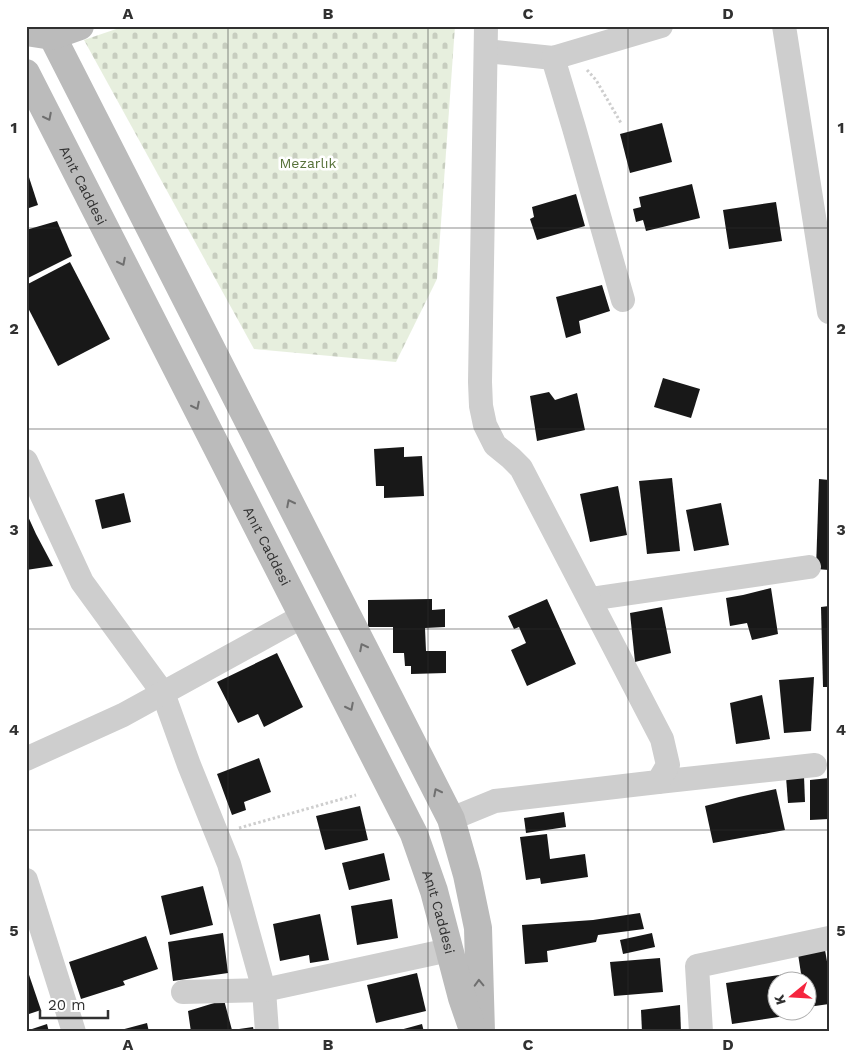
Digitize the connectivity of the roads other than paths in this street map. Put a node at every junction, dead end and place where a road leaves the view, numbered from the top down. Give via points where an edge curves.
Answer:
1 (80, 26) edge
2 (486, 26) edge
3 (661, 26) edge
4 (784, 26) edge
5 (42, 31) edge
6 (486, 50) junction
7 (563, 56) junction
8 (26, 74) edge
9 (623, 300) dead end
10 (829, 312) edge
11 (26, 461) edge
12 (809, 566) dead end
13 (590, 599) junction
14 (303, 616) junction
15 (163, 693) junction
16 (26, 759) edge
17 (816, 765) dead end
18 (658, 782) junction
19 (451, 820) junction
20 (26, 880) edge
21 (829, 938) edge
22 (449, 950) junction
23 (264, 990) junction
24 (183, 992) dead end
25 (74, 1032) edge
26 (267, 1032) edge
27 (474, 1032) edge
28 (481, 1032) edge
29 (701, 1032) edge

1 - 5 main road
2 - 6 street
3 - 7 street
4 - 10 street
19 -> 5 main road
6 - 7 street
6 - 13 street via 481,406 485,425 495,445 521,468
7 - 9 street via 577,138
8 -> 14 main road, Anıt Caddesi
11 - 15 street via 82,582
12 - 13 street
13 - 18 street via 662,739 668,765
14 - 15 street
14 -> 22 main road, Anıt Caddesi via 414,834 434,891
15 - 16 street
15 - 23 street via 229,864
17 - 18 street
18 - 19 street via 495,801
28 -> 19 main road via 478,928 468,875
20 - 25 street
21 - 29 street via 696,966
22 - 23 street
22 - 27 main road, Anıt Caddesi
23 - 24 street
23 - 26 street

